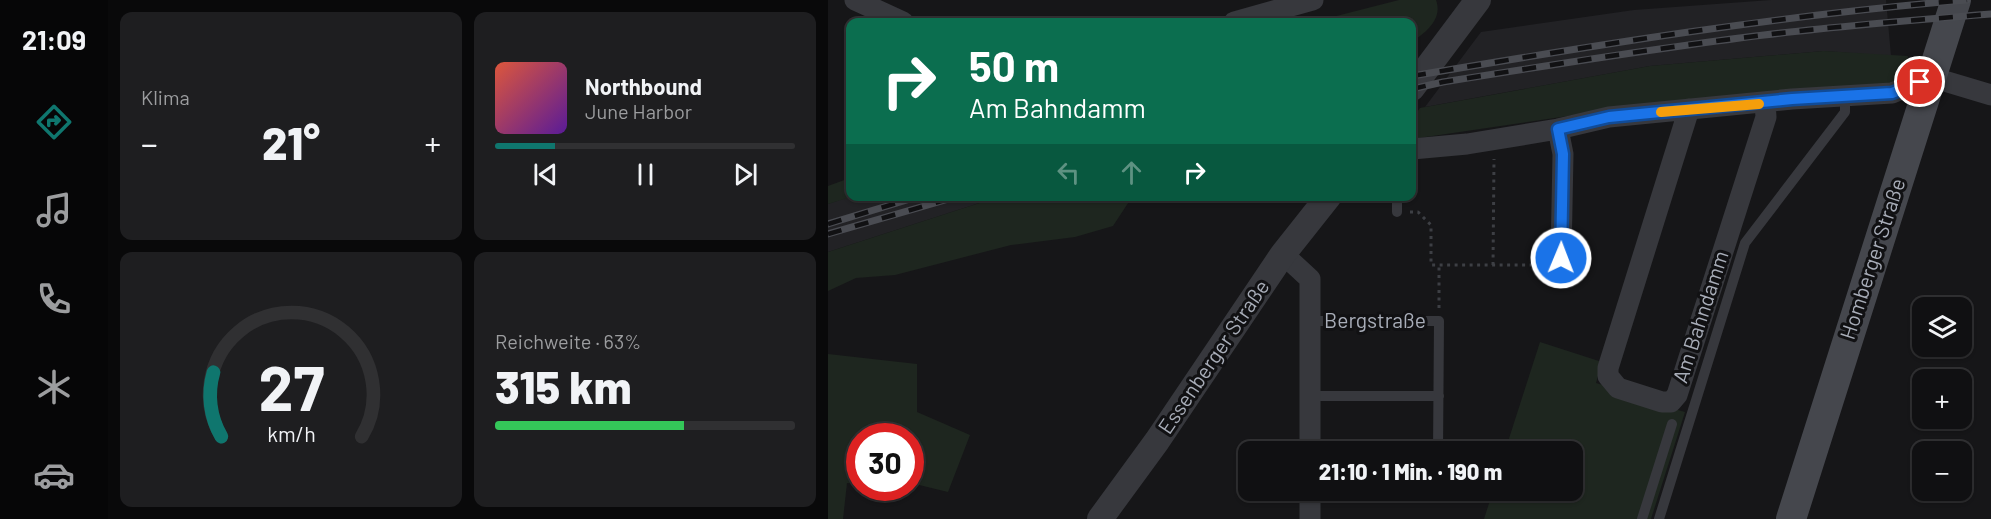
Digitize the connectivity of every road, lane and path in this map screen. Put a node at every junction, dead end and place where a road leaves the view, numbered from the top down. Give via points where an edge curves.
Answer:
1 (855, 0) edge
2 (1313, 0) edge
3 (1478, 0) edge
4 (1956, 0) edge
5 (1266, 5) edge
6 (894, 18) edge
7 (1242, 18) edge
8 (1931, 78) junction
9 (1416, 83) edge
10 (1991, 95) edge
11 (1845, 96) junction
12 (1765, 103) junction
13 (1689, 109) junction
14 (1558, 129) junction
15 (1494, 139) junction
16 (1416, 149) edge
17 (1325, 201) edge
18 (1396, 201) edge
19 (1396, 212) joint
20 (1283, 254) junction
21 (1561, 258) joint
22 (1439, 265) junction
23 (1493, 265) junction
24 (1310, 321) junction
25 (1438, 321) junction
26 (1310, 396) junction
27 (1439, 396) junction
28 (1672, 424) dead end
29 (1310, 441) edge
30 (1438, 441) edge
31 (1310, 501) edge
32 (1100, 519) edge
33 (1310, 519) edge
34 (1642, 519) edge
35 (1659, 519) edge
36 (1791, 519) edge

1 - 6 street
2 - 5 street
3 - 9 street
4 - 8 main road, Homberger Straße
5 - 7 street
8 - 10 street
8 - 11 street via 1892,93
8 - 36 main road, Homberger Straße
11 - 12 street
11 - 35 lane via 1845,112 1745,243
12 - 13 street
12 - 13 street, Am Bahndamm via 1766,117 1677,395 1671,402 1662,402 1618,388 1608,375 1608,368
13 - 14 street via 1609,117
14 - 15 street
14 - 21 street via 1563,154
15 - 16 street
15 - 23 path
17 - 20 street, Essenberger Straße
18 - 19 lane
19 - 22 path via 1418,212 1431,225 1431,265
20 - 24 street, Bergstraße via 1310,279
20 - 32 street, Essenberger Straße
21 - 23 path via 1559,265
22 - 23 path
22 - 25 path
24 - 25 lane, Bergstraße
24 - 26 street, Bergstraße
25 - 27 lane, Bergstraße
26 - 27 lane
26 - 29 street, Bergstraße
27 - 30 lane, Bergstraße
28 - 34 lane
31 - 33 street

